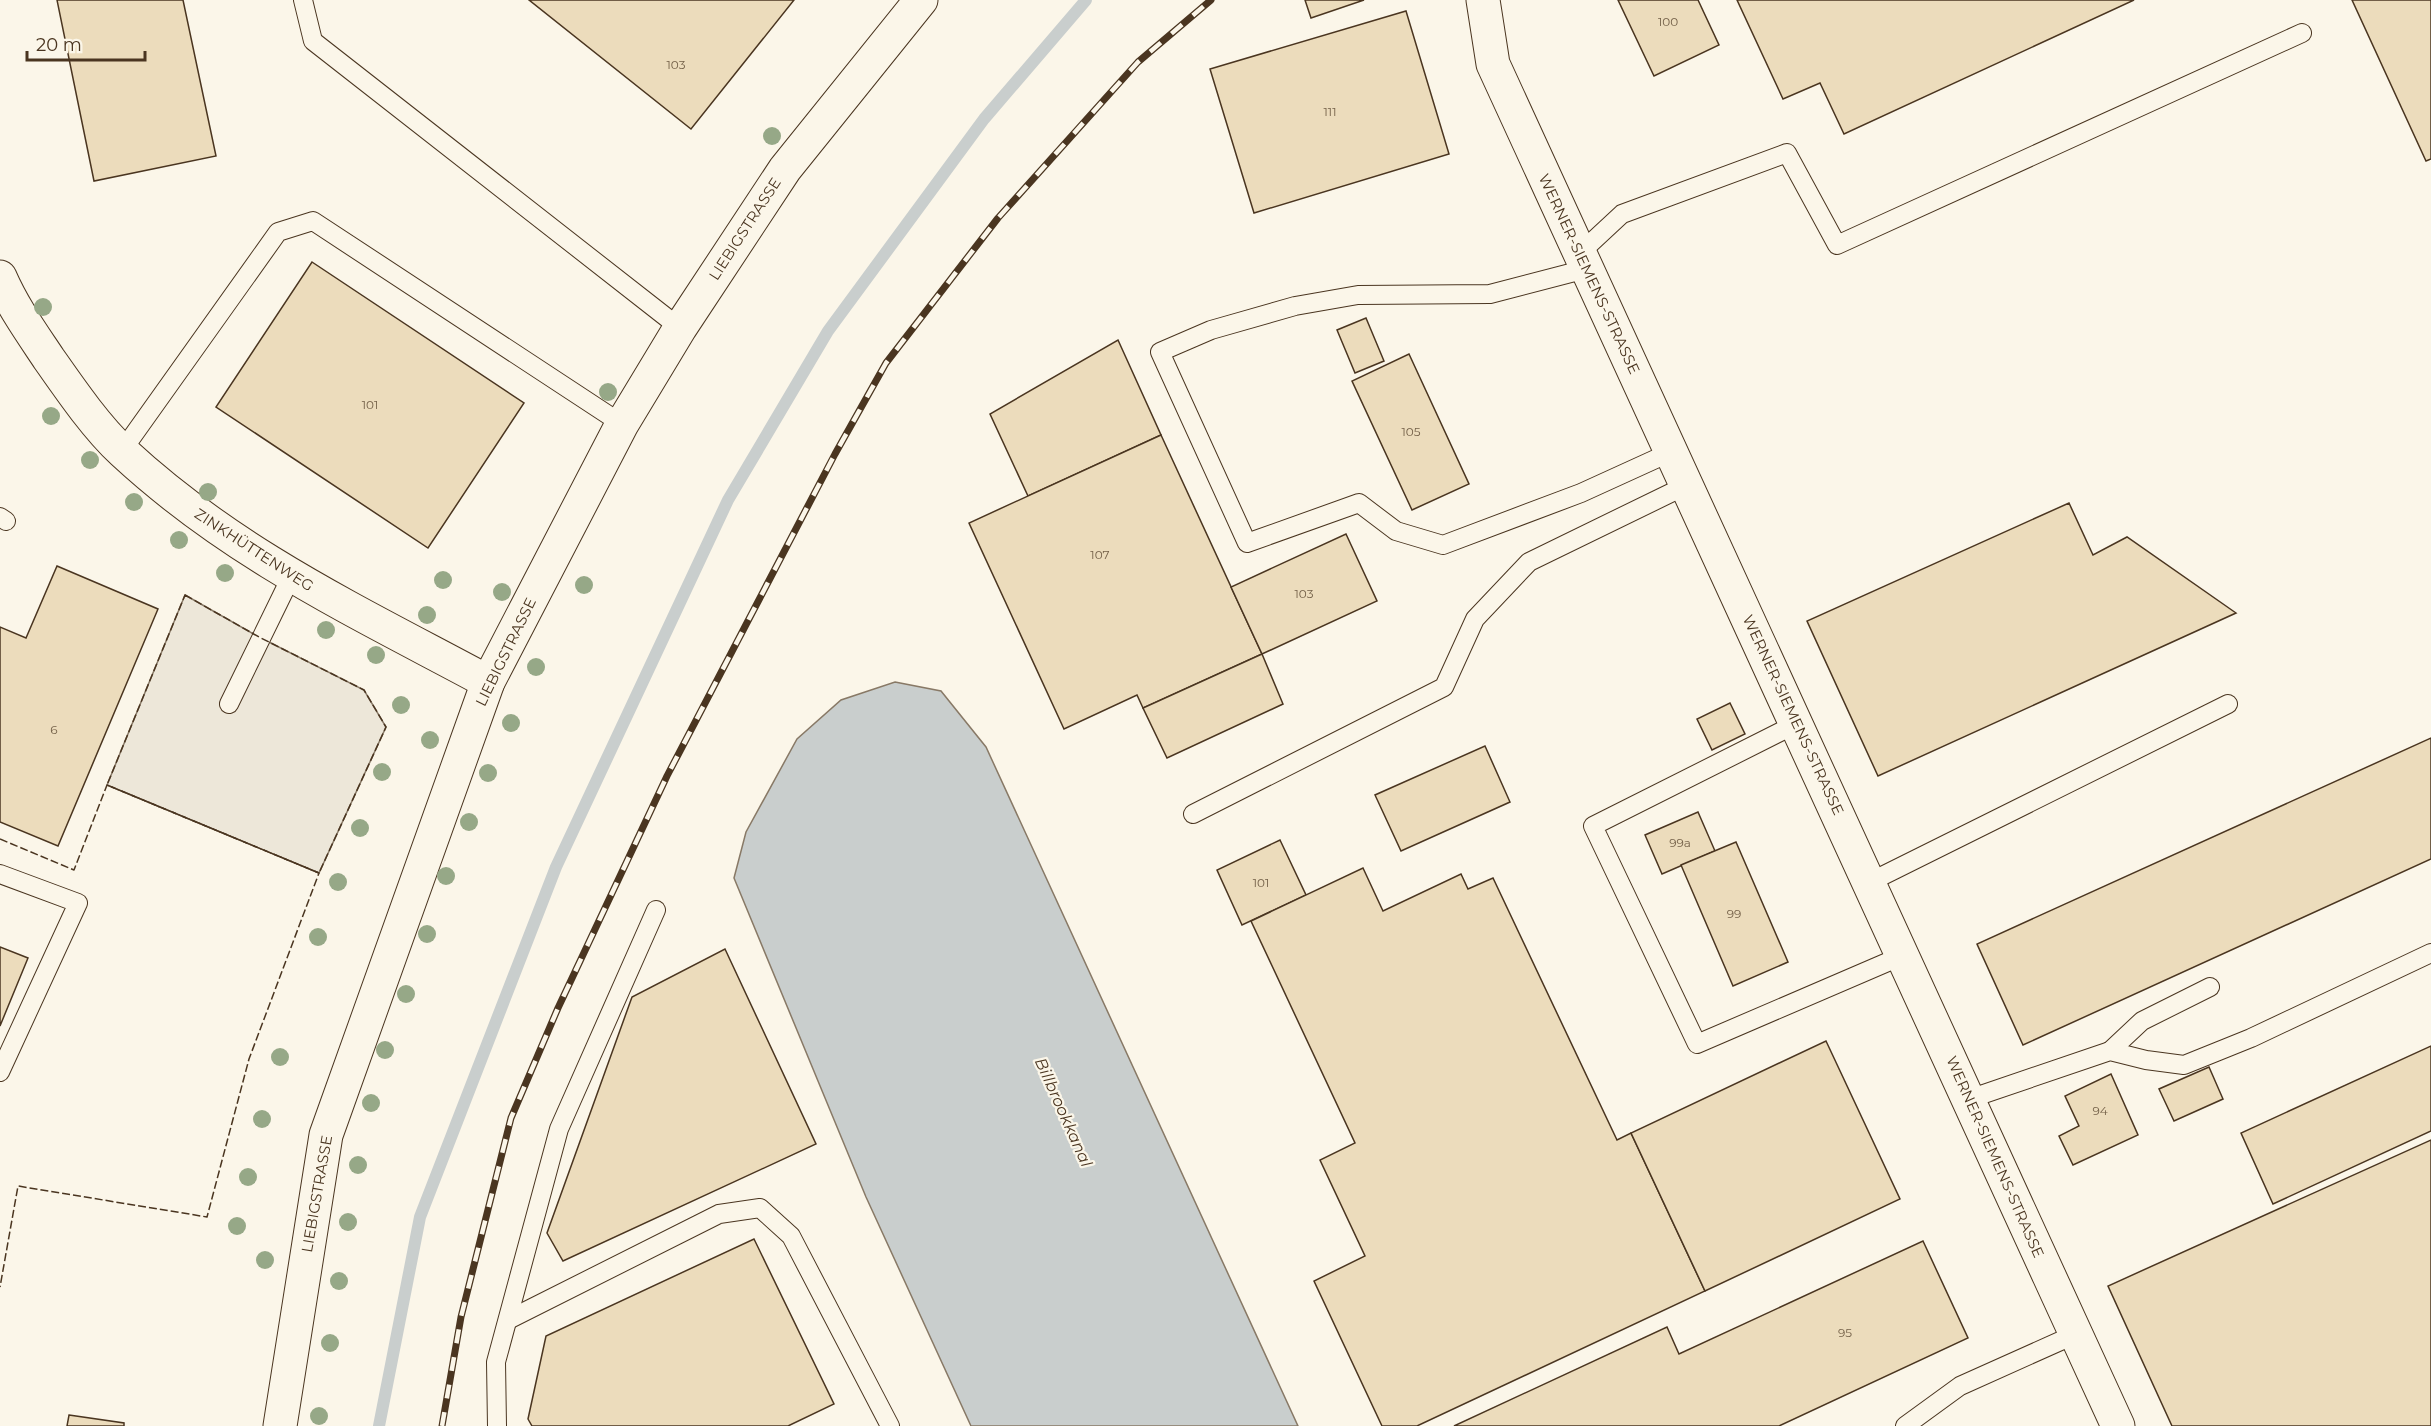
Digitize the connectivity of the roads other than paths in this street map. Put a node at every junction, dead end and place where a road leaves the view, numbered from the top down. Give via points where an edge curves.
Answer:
1 (303, 0) edge
2 (921, 0) edge
3 (1483, 0) edge
4 (2302, 33) dead end
5 (1583, 261) junction
6 (4, 299) edge
7 (680, 328) junction
8 (622, 424) junction
9 (122, 451) junction
10 (1671, 452) junction
11 (1687, 485) junction
12 (291, 577) junction
13 (488, 682) junction
14 (229, 704) dead end
15 (2228, 704) dead end
16 (1796, 724) junction
17 (1193, 814) dead end
18 (0, 874) edge
19 (1870, 882) junction
20 (656, 910) dead end
21 (2431, 953) edge
22 (1904, 955) junction
23 (2210, 987) dead end
24 (2110, 1051) junction
25 (0, 1072) edge
26 (1969, 1099) junction
27 (508, 1320) junction
28 (2076, 1334) junction
29 (280, 1426) edge
30 (498, 1426) edge
31 (890, 1426) edge
32 (1905, 1426) edge
33 (2118, 1426) edge

1 - 7 lane via 313,41
2 - 7 street, LIEBIGSTRASSE via 785,169
3 - 5 street, WERNER-SIEMENS-STRASSE via 1493,64
4 - 5 lane via 1837,245 1786,153 1622,214
5 - 10 street, WERNER-SIEMENS-STRASSE
5 - 10 lane via 1490,294 1358,295 1294,306 1211,330 1160,352 1246,543 1359,502 1396,531 1443,545 1581,494
6 - 9 street, ZINKHÜTTENWEG
7 - 8 street, LIEBIGSTRASSE
8 - 9 lane via 313,221 278,232
8 - 13 street, LIEBIGSTRASSE
9 - 12 street, ZINKHÜTTENWEG via 210,525
10 - 11 street, WERNER-SIEMENS-STRASSE
11 - 16 street, WERNER-SIEMENS-STRASSE
11 - 17 lane via 1528,562 1475,619 1444,687
12 - 13 street, ZINKHÜTTENWEG
12 - 14 lane
13 - 29 street, LIEBIGSTRASSE via 326,1135
15 - 19 lane
16 - 19 street, WERNER-SIEMENS-STRASSE
16 - 22 lane via 1593,826 1697,1044
18 - 25 lane via 78,903
19 - 22 street, WERNER-SIEMENS-STRASSE
20 - 27 lane via 559,1129
21 - 24 lane via 2251,1038 2184,1065
22 - 26 street, WERNER-SIEMENS-STRASSE
23 - 24 lane via 2142,1021
24 - 26 lane
26 - 28 street, WERNER-SIEMENS-STRASSE
27 - 30 lane via 496,1362
27 - 31 lane via 719,1214 760,1208 791,1236
28 - 32 lane via 1960,1386
28 - 33 street, WERNER-SIEMENS-STRASSE

